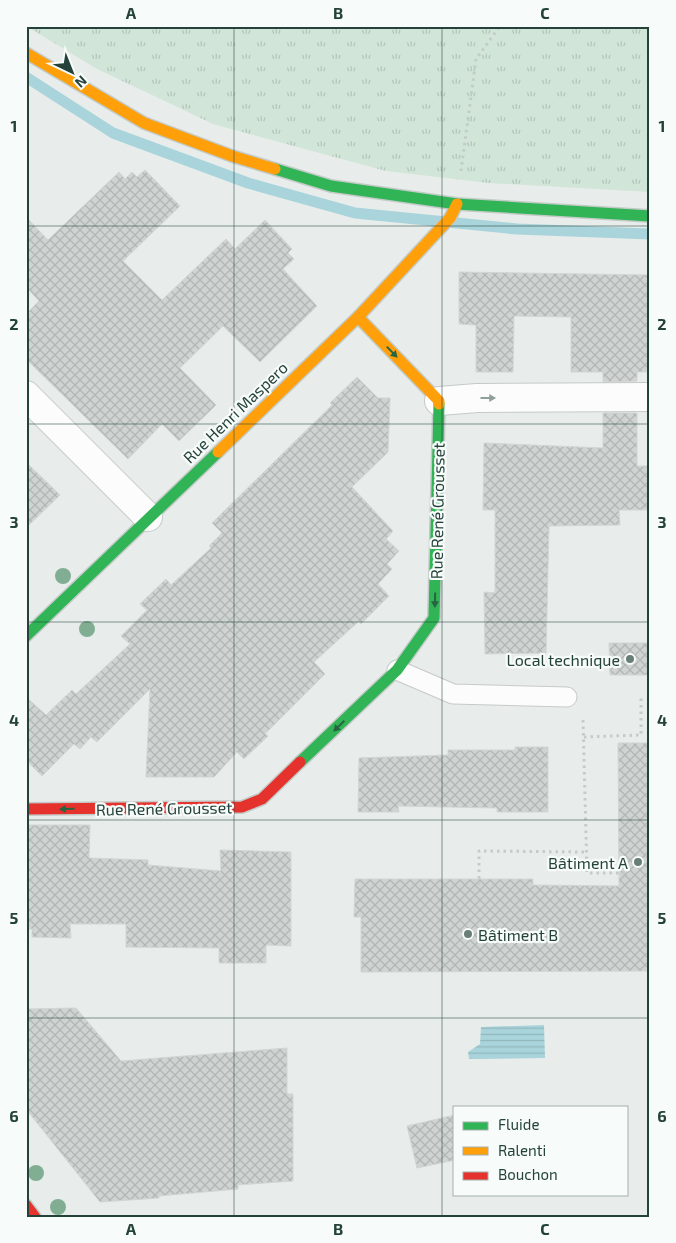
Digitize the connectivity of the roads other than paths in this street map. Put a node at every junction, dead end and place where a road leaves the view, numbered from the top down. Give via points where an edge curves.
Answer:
1 (26, 53) edge
2 (456, 204) junction
3 (650, 216) edge
4 (358, 317) junction
5 (26, 395) edge
6 (650, 397) edge
7 (439, 401) junction
8 (148, 517) junction
9 (26, 636) edge
10 (397, 670) junction
11 (567, 697) dead end
12 (26, 809) edge
13 (26, 1205) edge
14 (35, 1217) edge

1 - 2 street via 144,123 232,156 331,186
2 - 3 street
2 - 4 street, Rue Henri Maspero via 450,218
4 -> 7 street
4 - 8 street, Rue Henri Maspero
5 - 8 street
7 -> 6 street
7 -> 10 street, Rue René Grousset via 434,618
8 - 9 street, Rue Henri Maspero
10 - 11 lane via 453,694
10 -> 12 street, Rue René Grousset via 262,799 242,807
13 - 14 street

